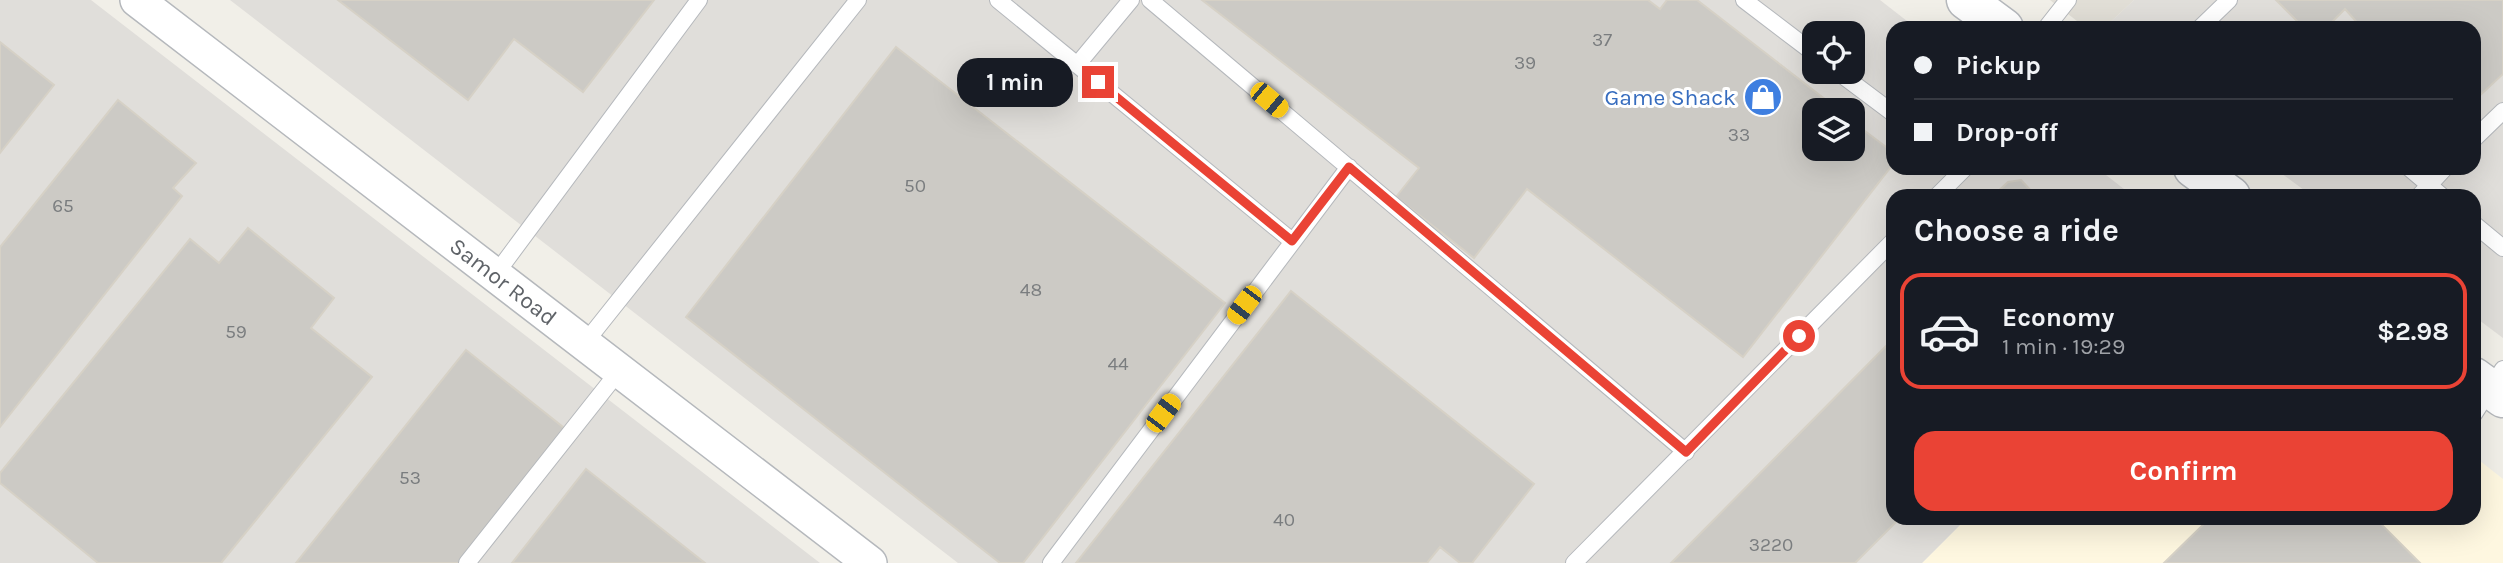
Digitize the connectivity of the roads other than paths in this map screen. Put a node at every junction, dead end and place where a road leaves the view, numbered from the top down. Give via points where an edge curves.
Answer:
1 (699, 0) edge
2 (858, 0) edge
3 (998, 0) edge
4 (1131, 0) edge
5 (1150, 0) edge
6 (1744, 0) edge
7 (1966, 0) edge
8 (2068, 0) edge
9 (2229, 0) edge
10 (146, 3) edge
11 (1994, 21) edge
12 (2052, 21) edge
13 (2207, 21) edge
14 (1802, 44) edge
15 (1077, 65) junction
16 (1854, 84) edge
17 (1886, 108) edge
18 (2503, 111) edge
19 (2481, 132) edge
20 (1349, 167) junction
21 (1957, 175) edge
22 (2202, 175) edge
23 (2438, 175) edge
24 (1944, 189) edge
25 (2222, 189) edge
26 (2425, 189) edge
27 (2481, 230) edge
28 (1292, 241) junction
29 (1886, 248) edge
30 (2503, 248) edge
31 (495, 275) junction
32 (584, 344) junction
33 (619, 371) junction
34 (1686, 452) junction
35 (467, 563) edge
36 (870, 563) edge
37 (1051, 563) edge
38 (1574, 563) edge

1 - 31 lane
2 - 32 lane
3 - 15 lane
4 - 15 lane
5 - 20 lane
6 - 14 lane
7 - 11 street
8 - 12 lane
9 - 13 lane
10 - 31 street, Samor Road
15 - 28 lane
16 - 17 lane
18 - 19 lane
20 - 28 lane
20 - 34 lane
21 - 24 lane
22 - 25 street
23 - 26 lane
27 - 30 lane
28 - 37 lane
29 - 34 lane
31 - 32 street, Samor Road
32 - 33 street, Samor Road
33 - 35 lane
33 - 36 street, Samor Road
34 - 38 lane

